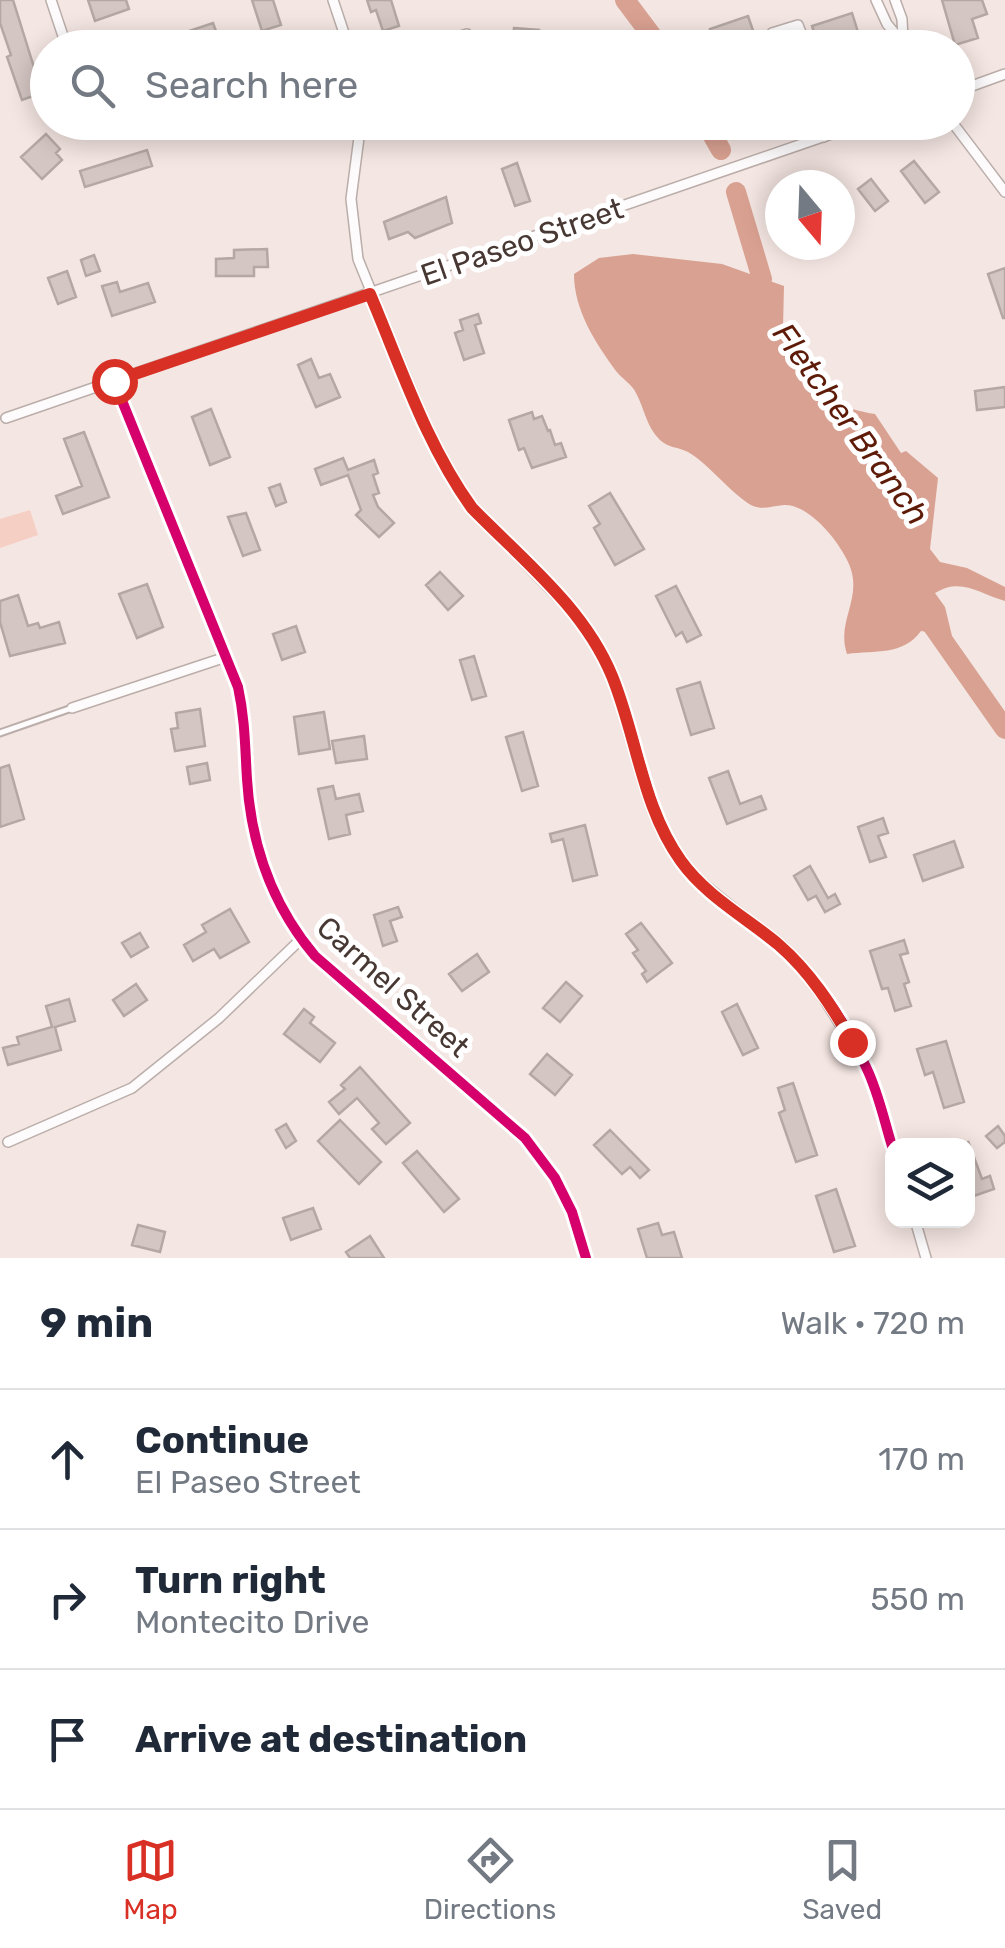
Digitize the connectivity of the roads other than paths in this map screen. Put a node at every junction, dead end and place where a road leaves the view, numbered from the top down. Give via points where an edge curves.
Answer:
1 (51, 0) edge
2 (333, 0) edge
3 (876, 0) edge
4 (895, 0) edge
5 (61, 30) edge
6 (343, 30) edge
7 (892, 30) edge
8 (903, 30) edge
9 (1005, 74) edge
10 (975, 85) edge
11 (359, 140) edge
12 (815, 140) edge
13 (966, 140) edge
14 (1005, 192) edge
15 (370, 294) junction
16 (114, 381) junction
17 (6, 418) dead end
18 (226, 657) junction
19 (72, 708) joint
20 (0, 733) edge
21 (301, 939) junction
22 (889, 1138) edge
23 (8, 1142) dead end
24 (917, 1228) edge
25 (586, 1258) edge
26 (926, 1258) edge

1 - 5 street
2 - 6 street
3 - 7 street
4 - 8 street
9 - 10 street
11 - 15 street via 352,214
12 - 15 street, El Paseo Street
13 - 14 street
15 - 16 street, El Paseo Street
15 - 22 street via 456,487 585,625 600,650 653,808 680,860 810,976 867,1068
16 - 17 street, El Paseo Street
16 - 18 street, Carmel Street
18 - 19 street
18 - 21 street, Carmel Street via 246,723 256,841 275,896
19 - 20 lane
21 - 23 street via 219,1018 132,1088
21 - 25 street, Carmel Street via 525,1138 555,1178
24 - 26 street

